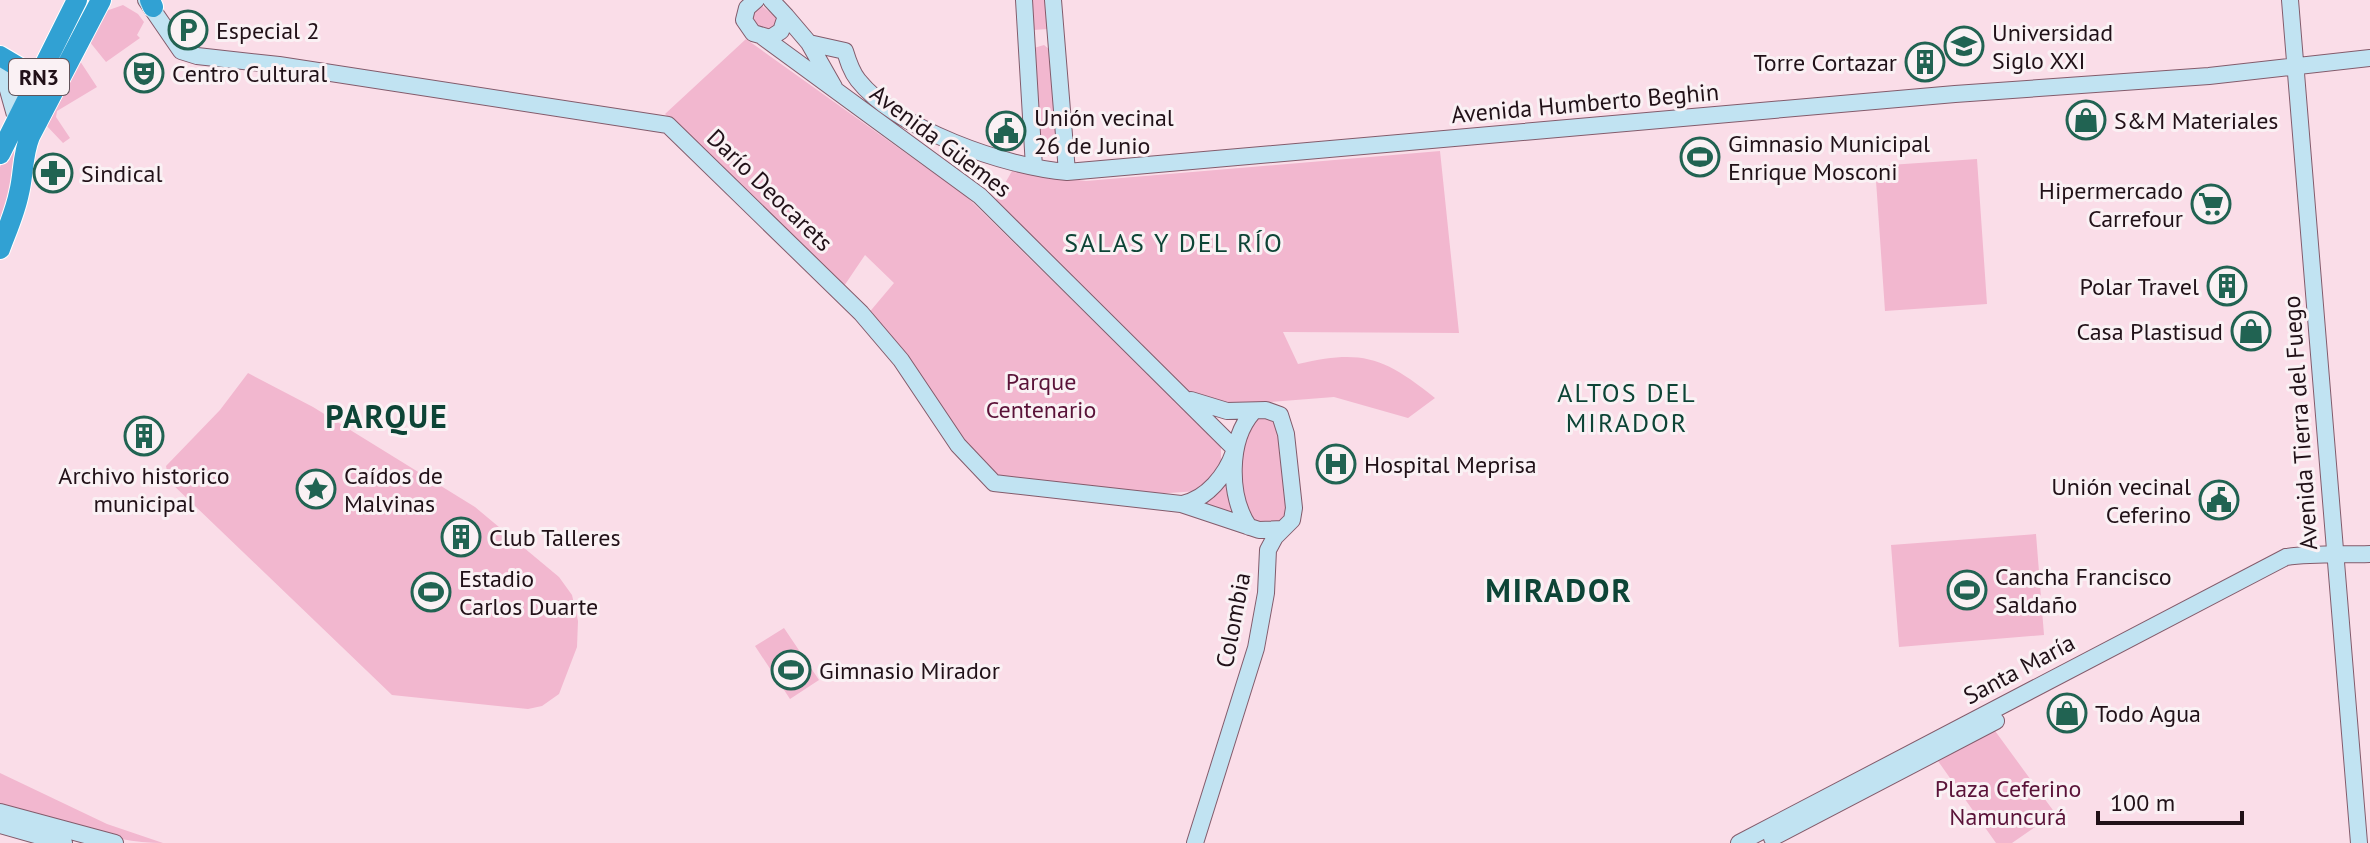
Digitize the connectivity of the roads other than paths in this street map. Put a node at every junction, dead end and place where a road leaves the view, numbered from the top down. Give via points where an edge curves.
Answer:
1 (77, 0) edge
2 (756, 0) edge
3 (771, 0) edge
4 (1024, 0) edge
5 (1053, 0) edge
6 (2290, 0) edge
7 (147, 2) edge
8 (99, 5) edge
9 (786, 9) edge
10 (763, 37) junction
11 (817, 48) junction
12 (786, 55) junction
13 (0, 56) edge
14 (2370, 58) edge
15 (0, 62) edge
16 (2295, 66) junction
17 (44, 67) junction
18 (836, 92) junction
19 (16, 120) junction
20 (0, 154) edge
21 (22, 155) junction
22 (1034, 167) junction
23 (1067, 172) junction
24 (0, 249) edge
25 (1186, 398) junction
26 (1253, 412) junction
27 (1235, 449) junction
28 (1181, 504) junction
29 (2331, 514) junction
30 (1249, 527) junction
31 (1283, 529) junction
32 (2370, 554) edge
33 (2330, 555) junction
34 (2286, 557) junction
35 (0, 812) edge
36 (0, 825) edge
37 (64, 843) edge
38 (115, 843) edge
39 (1195, 843) edge
40 (1739, 843) edge
41 (1762, 843) edge
42 (2359, 843) edge

1 - 17 highway, RN3
2 - 10 street via 744,20
3 - 9 street, Avenida Güemes
4 - 22 street
5 - 23 street
6 - 16 street, Avenida Tierra del Fuego
7 - 28 street, Darío Deocarets via 181,51 197,56 668,125 861,313 901,360 958,445 994,483
8 - 21 highway, RN3
9 - 10 street via 781,31
9 - 11 street, Avenida Güemes
10 - 12 street, Avenida Güemes
11 - 12 street
11 - 18 street, Avenida Güemes
11 - 22 street, Avenida Humberto Beghin via 845,51 858,81 892,109 957,143
12 - 18 street, Avenida Güemes
13 - 17 highway via 27,72
14 - 16 street, Avenida Humberto Beghin
15 - 19 street
16 - 23 street, Avenida Humberto Beghin
16 - 29 street, Avenida Tierra del Fuego
17 - 19 highway, RN3
18 - 25 street, Avenida Güemes via 980,196
19 - 20 highway, RN3
19 - 21 street
21 - 24 highway, RN3 via 21,189
22 - 23 street, Avenida Humberto Beghin
25 - 26 street via 1215,409
25 - 27 street, Avenida Güemes
26 - 27 street
26 - 31 street, Colombia via 1275,411 1285,427 1294,508
27 - 28 street via 1210,489
27 - 30 street via 1239,510
28 - 30 street, Darío Deocarets
29 - 33 street, Avenida Tierra del Fuego
29 - 34 street via 2314,542
30 - 31 street, Darío Deocarets
31 - 39 street, Colombia via 1268,550 1256,648
32 - 33 street, Santa María
33 - 34 street, Santa María
33 - 41 street, Santa María via 2284,565
33 - 42 street, Avenida Tierra del Fuego
34 - 40 street, Santa María
35 - 38 street
36 - 37 street

